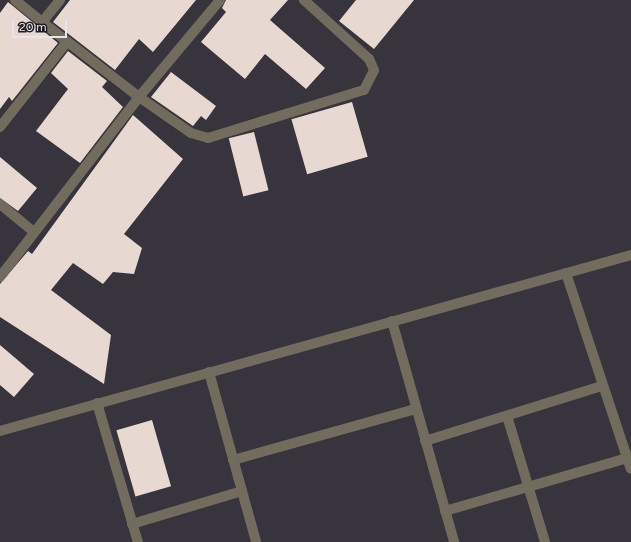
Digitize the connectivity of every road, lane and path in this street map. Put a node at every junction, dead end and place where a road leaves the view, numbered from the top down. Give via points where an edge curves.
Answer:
1 (15, 0) edge
2 (60, 0) edge
3 (220, 0) edge
4 (304, 0) edge
5 (42, 22) junction
6 (66, 43) junction
7 (139, 97) junction
8 (0, 127) edge
9 (0, 204) edge
10 (34, 232) junction
11 (631, 255) edge
12 (566, 273) junction
13 (0, 278) edge
14 (392, 321) junction
15 (210, 372) junction
16 (602, 386) junction
17 (97, 403) junction
18 (416, 409) junction
19 (507, 416) junction
20 (0, 431) edge
21 (425, 441) junction
22 (629, 458) edge
23 (233, 460) junction
24 (631, 469) edge
25 (529, 487) junction
26 (242, 491) junction
27 (445, 511) junction
28 (132, 524) junction
29 (138, 542) edge
30 (256, 542) edge
31 (454, 542) edge
32 (545, 542) edge

1 - 5 street
2 - 5 street
3 - 7 street
4 - 7 street via 370,59 374,70 364,90 208,138 191,132
5 - 6 street
6 - 7 street
6 - 8 street
7 - 10 street
9 - 10 street
10 - 13 street
11 - 12 street
12 - 14 street
12 - 16 street
14 - 15 street
14 - 18 street
15 - 17 street
15 - 23 street
16 - 19 street
16 - 22 street
17 - 20 street
17 - 28 street
18 - 21 street
18 - 23 street
19 - 21 street
19 - 25 street
21 - 27 street
22 - 24 street
22 - 25 street
23 - 26 street
25 - 27 street
25 - 32 street
26 - 28 street
26 - 30 street
27 - 31 street
28 - 29 street

